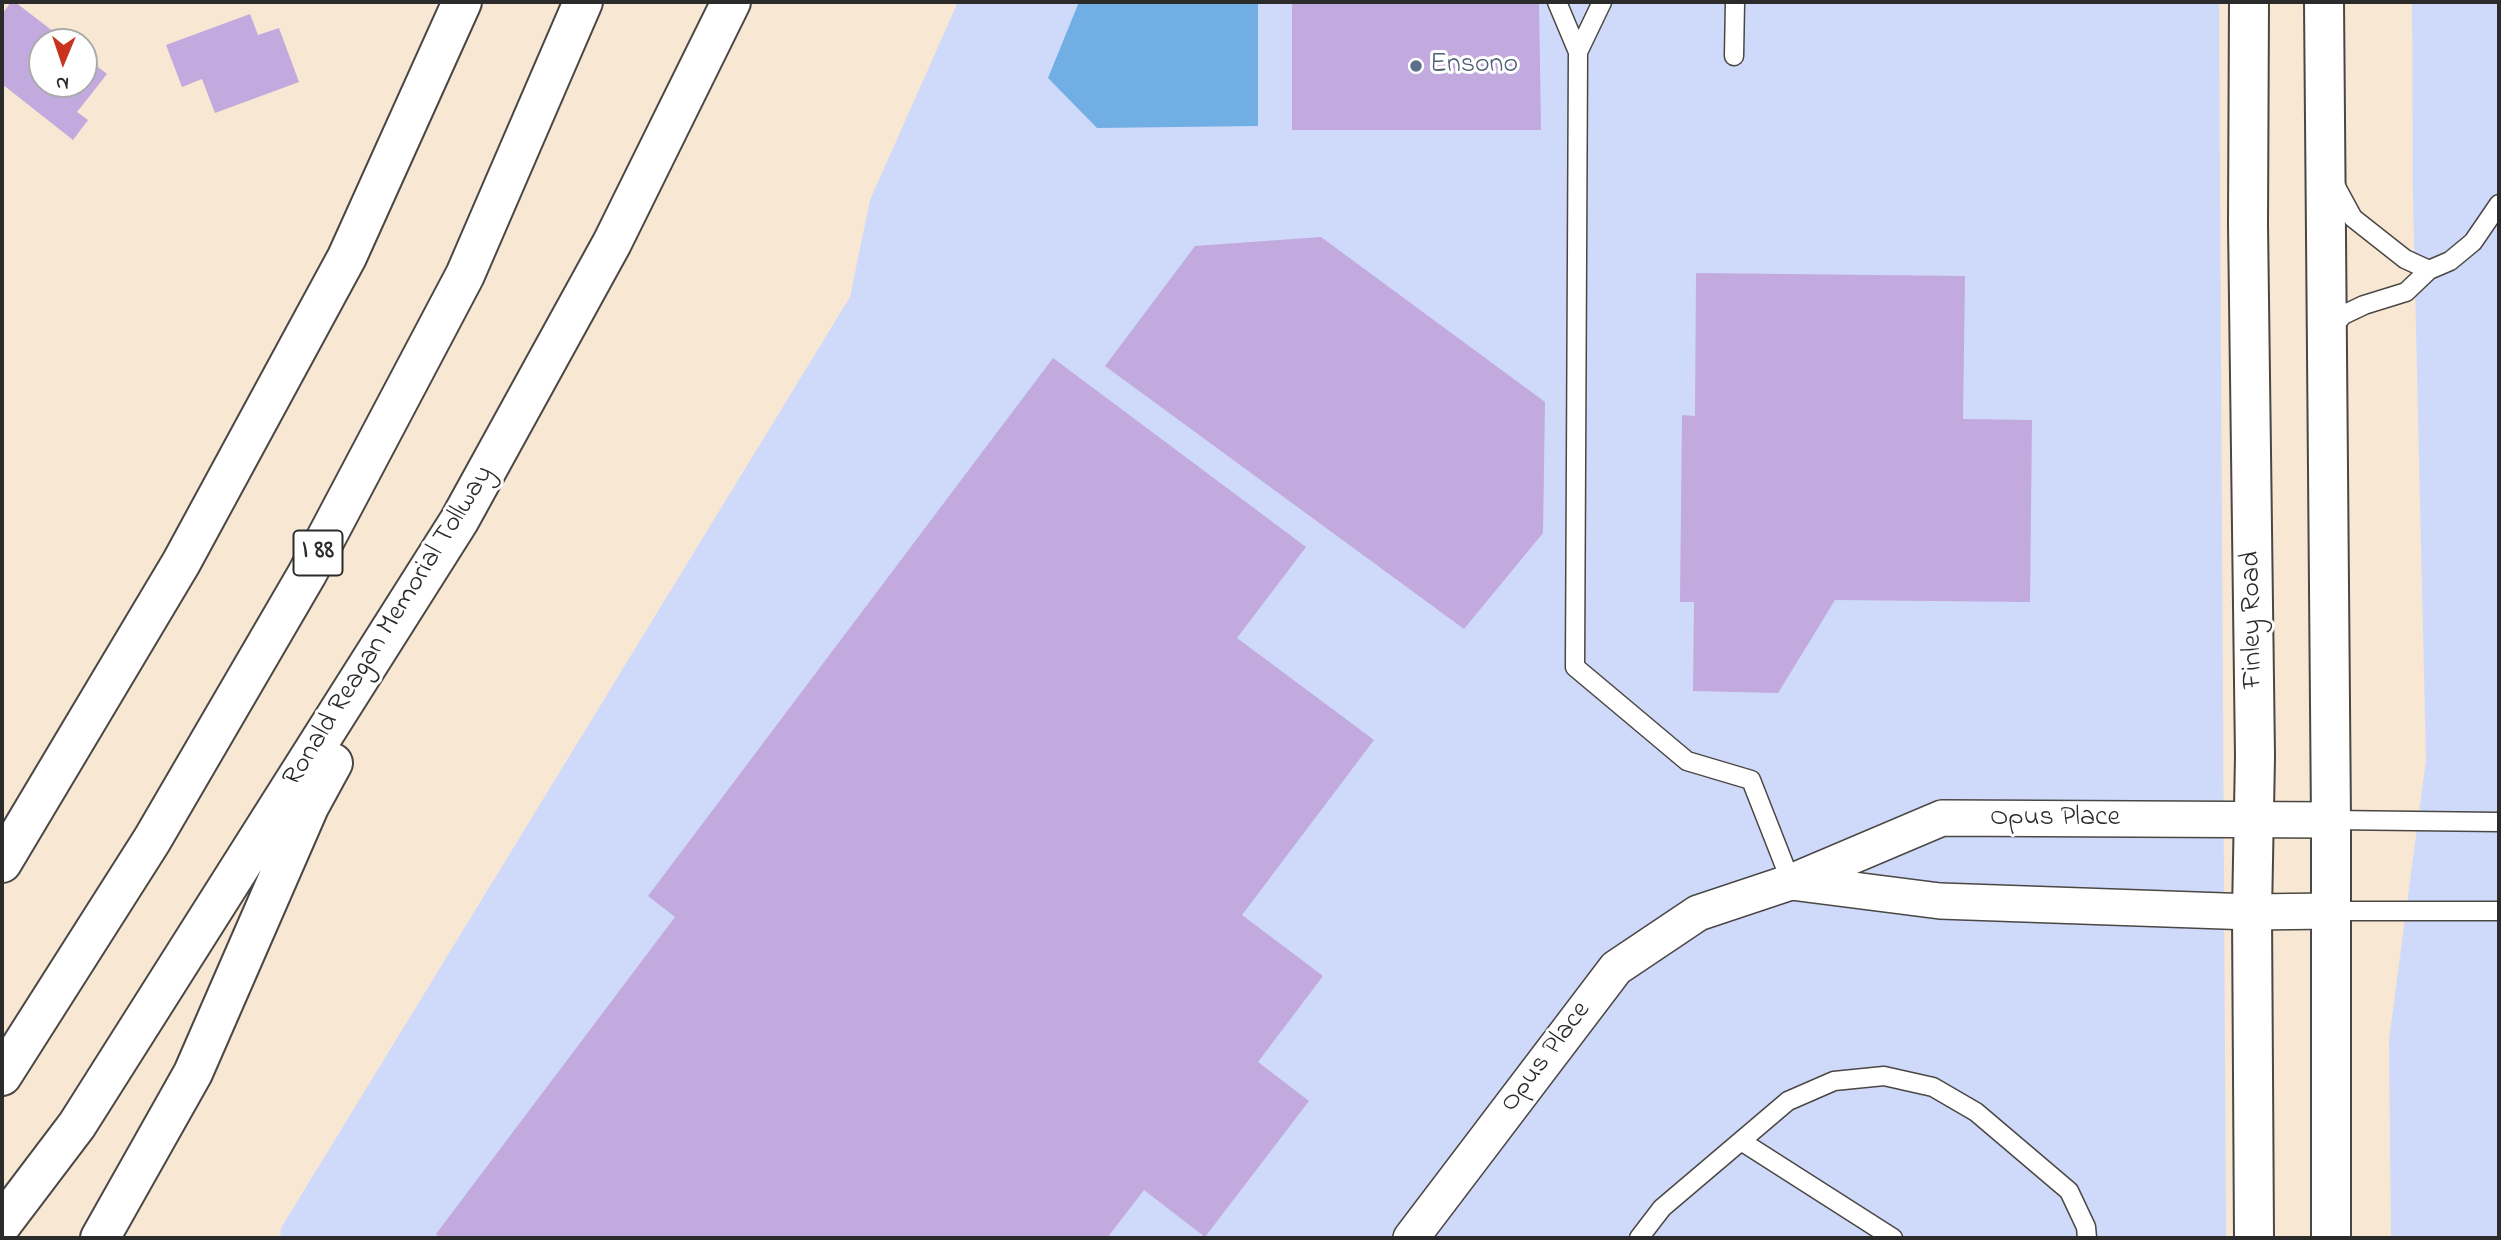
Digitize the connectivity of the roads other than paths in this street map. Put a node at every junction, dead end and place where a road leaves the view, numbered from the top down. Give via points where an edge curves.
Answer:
1 (462, 2) edge
2 (583, 2) edge
3 (731, 2) edge
4 (1557, 2) edge
5 (1602, 2) edge
6 (1735, 2) edge
7 (2249, 2) edge
8 (2325, 2) edge
9 (1578, 52) junction
10 (1734, 56) dead end
11 (2326, 170) junction
12 (2499, 204) edge
13 (2429, 270) junction
14 (2327, 334) junction
15 (459, 521) junction
16 (2254, 820) junction
17 (2331, 821) junction
18 (2499, 822) edge
19 (2, 863) edge
20 (1791, 882) junction
21 (2331, 911) junction
22 (2499, 911) edge
23 (2252, 912) junction
24 (2, 1076) edge
25 (1741, 1140) junction
26 (2, 1224) edge
27 (100, 1238) edge
28 (1411, 1238) edge
29 (1639, 1238) edge
30 (1893, 1238) edge
31 (2087, 1238) edge
32 (2254, 1238) edge
33 (2331, 1238) edge

1 - 19 main road via 347,257 181,563
2 - 24 main road, I 88 via 465,275 307,575 152,840
3 - 15 main road, Ronald Reagan Memorial Tollway via 612,243
4 - 9 lane
5 - 9 lane
6 - 10 lane
7 - 16 main road, Finley Road
8 - 11 main road
9 - 20 lane via 1575,667 1687,761 1751,780
11 - 13 lane via 2353,218 2405,259
11 - 14 main road
12 - 13 lane via 2473,242 2450,261
13 - 14 lane via 2406,292 2343,315
14 - 17 main road
15 - 26 main road, Ronald Reagan Memorial Tollway via 77,1125
15 - 27 main road via 309,807 193,1073
16 - 17 street, Opus Place
16 - 20 street, Opus Place via 1942,818
16 - 23 main road, Finley Road
17 - 18 lane
17 - 21 main road
20 - 23 street, Opus Place via 1940,901
20 - 28 street, Opus Place via 1698,913 1616,968
21 - 22 lane
21 - 23 street, Opus Place
21 - 33 main road
23 - 32 main road, Finley Road
25 - 29 lane via 1662,1208
25 - 30 lane
25 - 31 lane via 1787,1101 1834,1081 1884,1076 1933,1087 1976,1112 2069,1191

